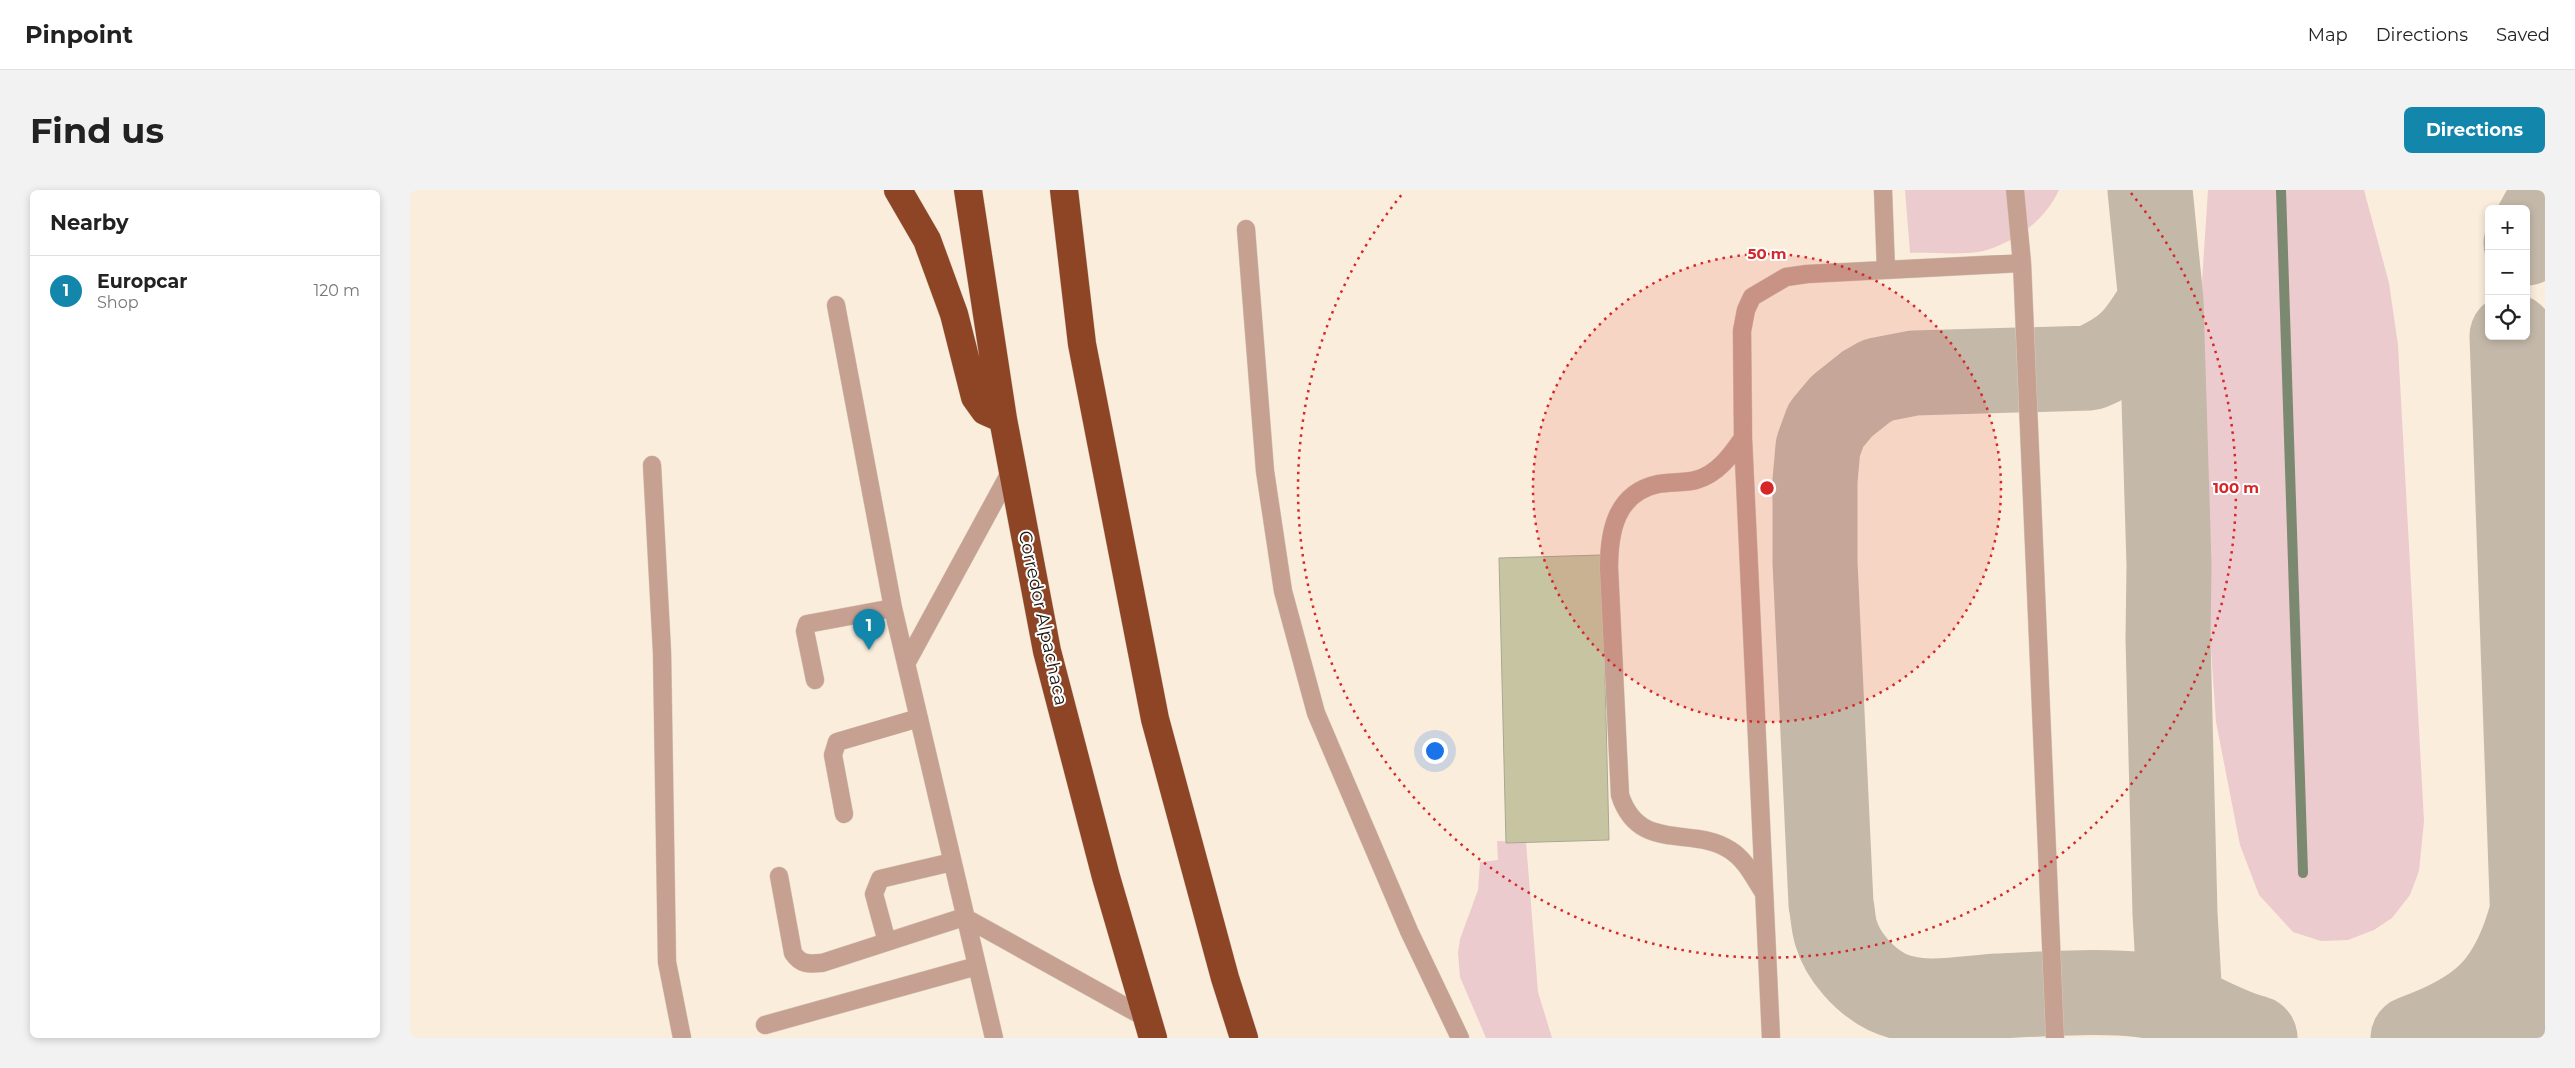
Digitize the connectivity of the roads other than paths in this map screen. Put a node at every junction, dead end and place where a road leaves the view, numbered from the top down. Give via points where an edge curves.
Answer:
1 (898, 190) edge
2 (968, 190) edge
3 (1064, 190) edge
4 (1884, 190) edge
5 (2015, 190) edge
6 (1246, 229) dead end
7 (2022, 263) junction
8 (1886, 270) junction
9 (836, 305) dead end
10 (1003, 419) junction
11 (1743, 438) junction
12 (652, 465) dead end
13 (1012, 469) junction
14 (893, 608) junction
15 (907, 662) junction
16 (814, 680) dead end
17 (920, 718) junction
18 (844, 814) dead end
19 (952, 862) junction
20 (778, 876) dead end
21 (1764, 894) junction
22 (964, 917) junction
23 (886, 942) junction
24 (977, 966) junction
25 (765, 1025) dead end
26 (1150, 1028) edge
27 (682, 1038) edge
28 (994, 1038) edge
29 (1244, 1038) edge
30 (1460, 1038) edge
31 (1771, 1038) edge
32 (2055, 1038) edge

1 - 10 highway via 927,240 954,314 975,397 985,410
2 - 10 highway, Corredor Alpachaca
3 - 29 highway via 1082,344 1155,719
4 - 8 lane
5 - 7 lane
6 - 30 lane via 1265,471 1283,591 1316,713 1386,878
7 - 8 lane
7 - 32 lane
8 - 11 lane via 1786,277 1752,296 1742,331
9 - 14 lane
10 - 13 highway, Corredor Alpachaca
11 - 21 lane
11 - 21 lane via 1727,460 1713,472 1696,480 1642,489 1625,502 1615,517 1609,541 1609,568 1620,795 1624,808 1653,832 1714,842 1729,850 1742,860
12 - 27 lane via 662,652 667,962
13 - 15 lane
13 - 26 highway, Corredor Alpachaca via 1047,651
14 - 15 lane
14 - 16 lane via 807,624 805,631
15 - 17 lane
17 - 18 lane via 837,742 833,755
17 - 19 lane
19 - 22 lane
19 - 23 lane via 880,879 874,894
20 - 23 lane via 793,953 798,961 822,963
21 - 31 lane
22 - 23 lane
22 - 24 lane
22 - 26 lane
24 - 25 lane
24 - 28 lane

